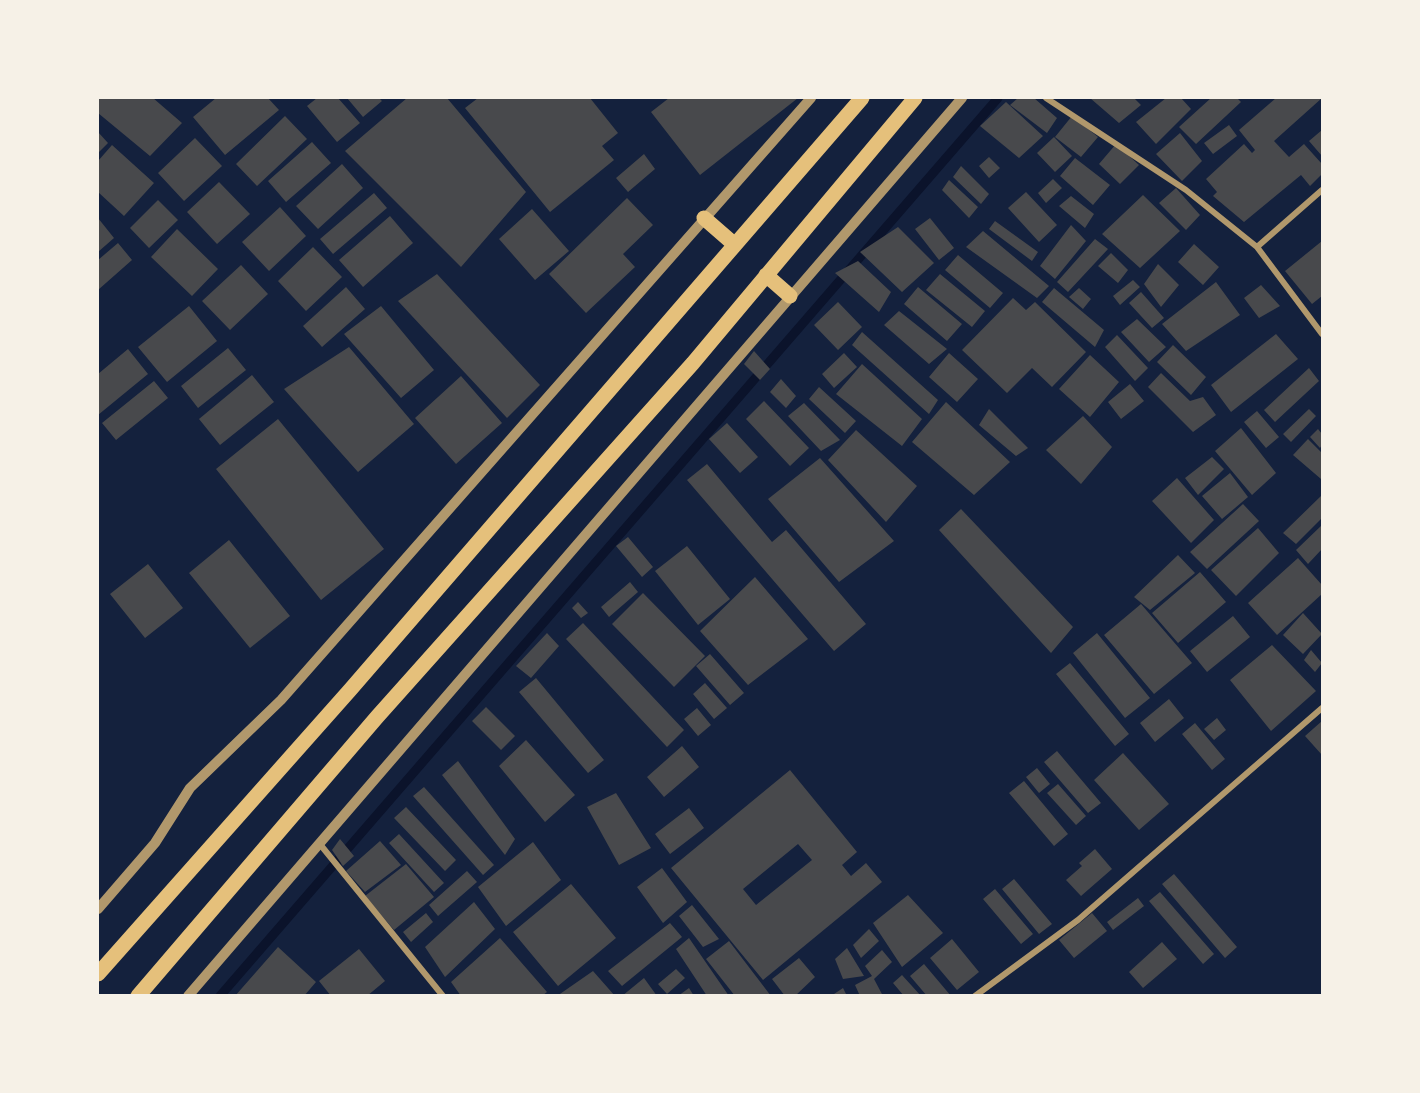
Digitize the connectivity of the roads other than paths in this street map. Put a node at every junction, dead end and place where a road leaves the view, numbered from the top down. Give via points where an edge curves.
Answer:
1 (811, 98) edge
2 (862, 98) edge
3 (915, 98) edge
4 (962, 98) edge
5 (1046, 98) edge
6 (1323, 190) edge
7 (704, 218) junction
8 (735, 245) junction
9 (1257, 247) junction
10 (766, 275) junction
11 (790, 296) junction
12 (1323, 334) edge
13 (1323, 708) edge
14 (319, 843) junction
15 (98, 909) edge
16 (98, 974) edge
17 (138, 996) edge
18 (188, 996) edge
19 (443, 996) edge
20 (975, 996) edge

1 - 7 street
2 - 8 main road
3 - 10 main road
4 - 11 street
5 - 9 street via 1186,190
6 - 9 street
7 - 8 main road
7 - 15 street via 281,700 190,788 155,843
8 - 16 main road
9 - 12 street
10 - 11 main road
10 - 17 main road
11 - 14 street
13 - 20 street via 1078,920
14 - 18 street
14 - 19 street

